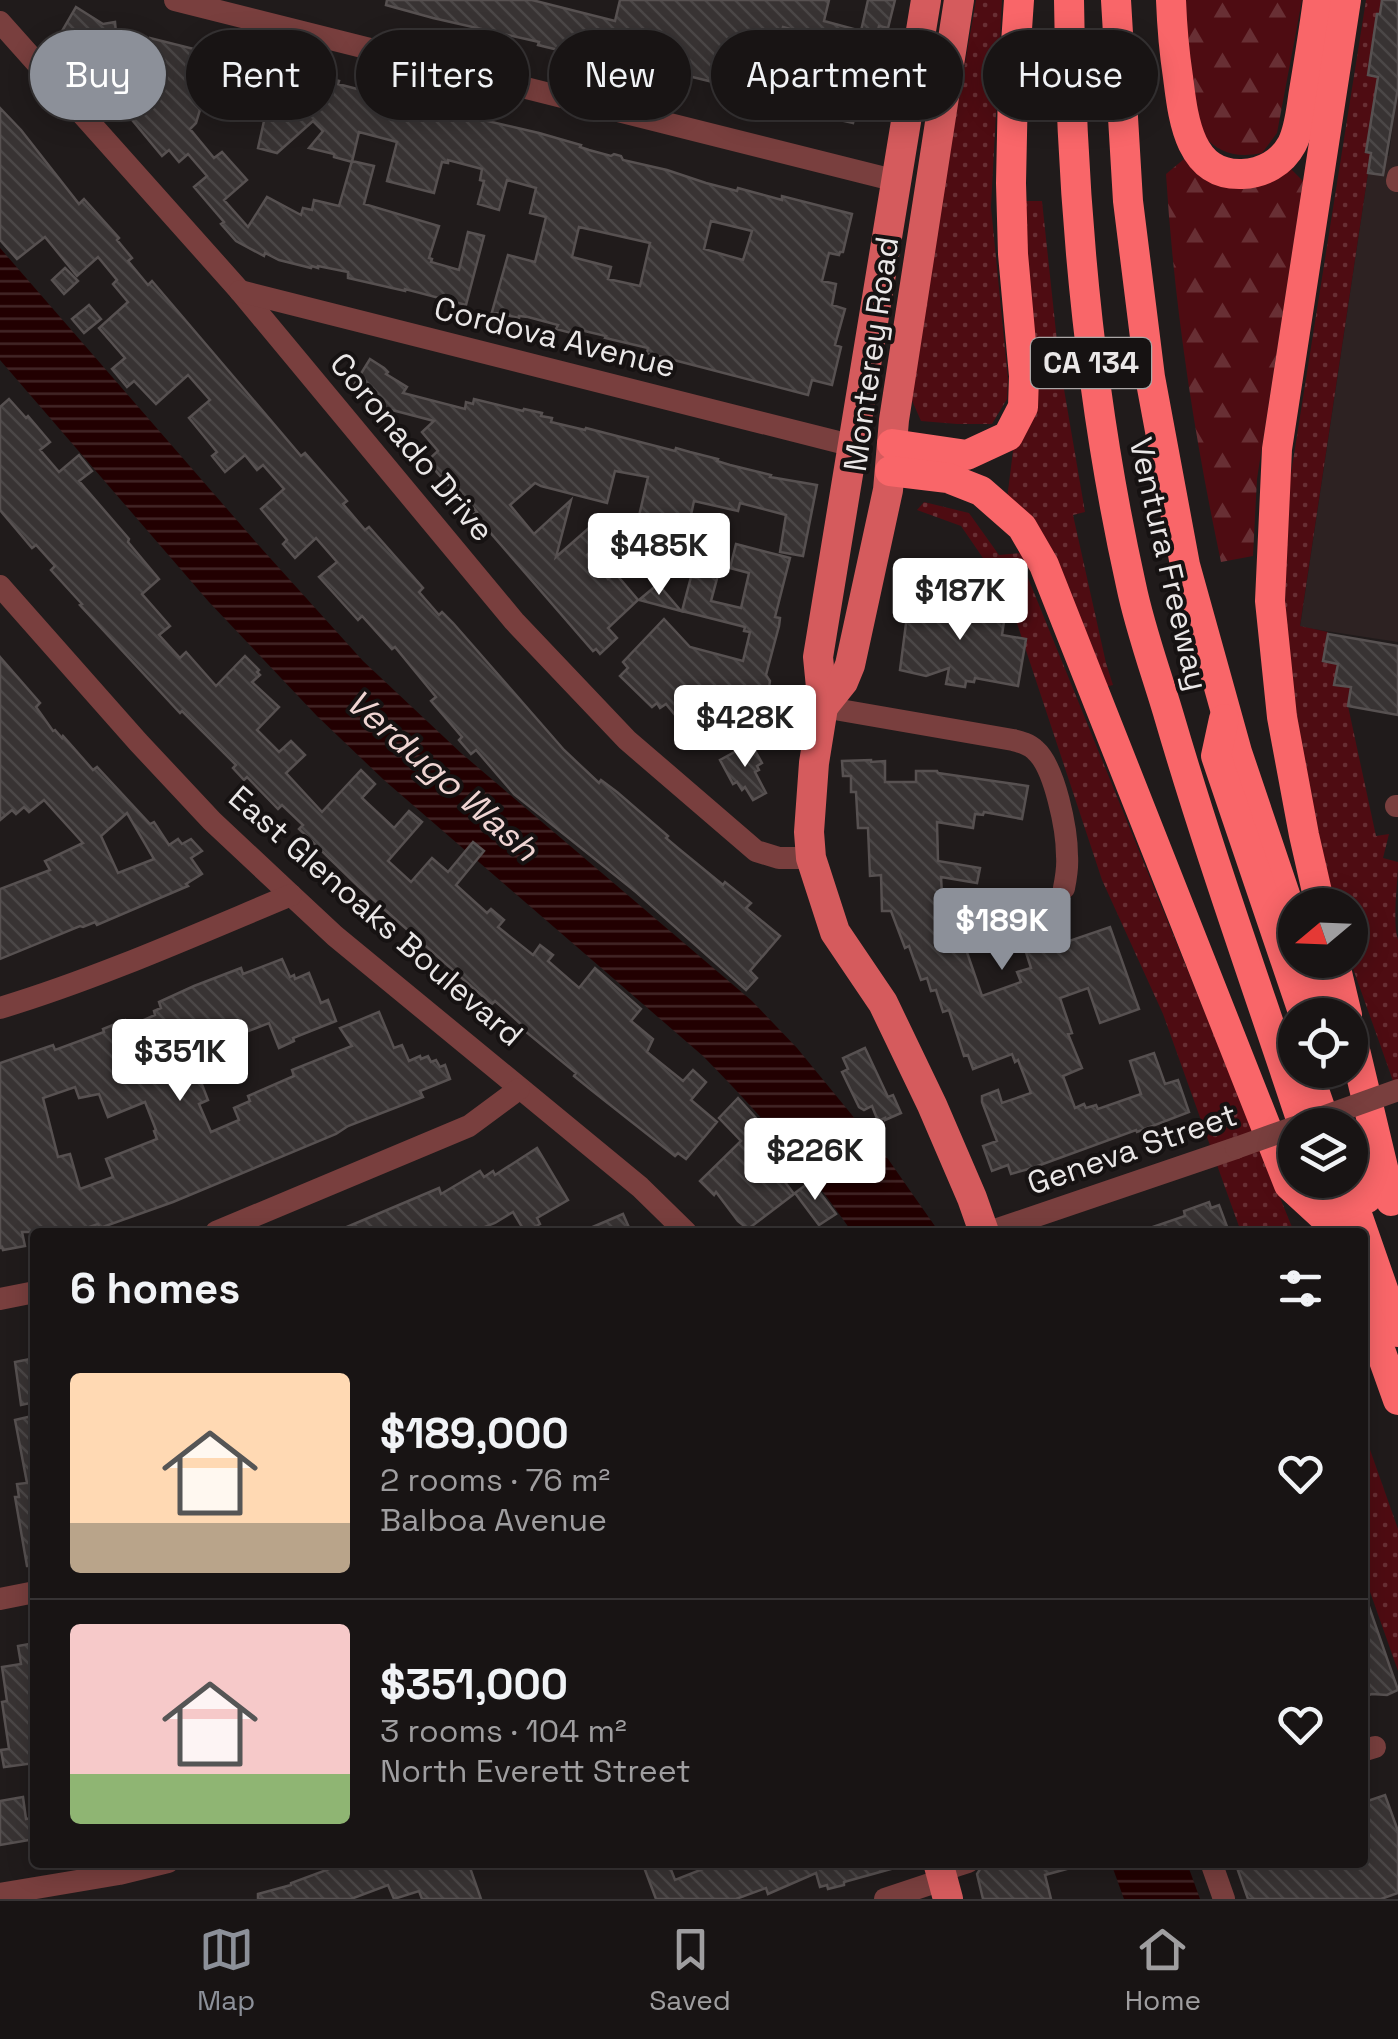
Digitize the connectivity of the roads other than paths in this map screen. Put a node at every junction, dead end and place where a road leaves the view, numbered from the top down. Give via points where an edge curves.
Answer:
1 (175, 0) edge
2 (926, 0) edge
3 (959, 0) edge
4 (1019, 0) edge
5 (1069, 0) edge
6 (1116, 0) edge
7 (1171, 0) edge
8 (1318, 0) edge
9 (1346, 0) edge
10 (0, 22) edge
11 (897, 180) junction
12 (240, 291) junction
13 (854, 446) junction
14 (891, 458) junction
15 (4, 599) edge
16 (823, 708) junction
17 (1226, 711) junction
18 (1169, 718) junction
19 (811, 858) junction
20 (1064, 888) dead end
21 (1283, 888) edge
22 (1316, 888) edge
23 (291, 894) junction
24 (1282, 998) edge
25 (1298, 998) edge
26 (0, 1008) edge
27 (1352, 1088) edge
28 (1364, 1088) edge
29 (519, 1089) junction
30 (1398, 1090) edge
31 (1293, 1108) edge
32 (1348, 1108) edge
33 (1278, 1133) edge
34 (1328, 1198) edge
35 (1351, 1198) edge
36 (1367, 1198) edge
37 (1394, 1211) edge
38 (226, 1228) edge
39 (682, 1228) edge
40 (985, 1228) edge
41 (999, 1228) edge
42 (1335, 1228) edge
43 (1338, 1228) edge
44 (1362, 1228) edge
45 (1368, 1246) edge
46 (1398, 1285) edge
47 (30, 1293) edge
48 (0, 1299) edge
49 (1368, 1316) edge
50 (1398, 1332) edge
51 (1398, 1400) edge
52 (30, 1593) edge
53 (0, 1599) edge
54 (144, 1868) edge
55 (1213, 1868) edge
56 (947, 1875) edge
57 (0, 1894) edge
58 (885, 1899) edge
59 (1224, 1899) edge

1 - 11 street
2 - 11 main road, Monterey Road
3 - 14 main road, Monterey Road
4 - 14 highway via 1011,183 1023,407 1008,436 967,454
5 - 18 highway, Ventura Freeway / CA 134 via 1089,351 1132,589
6 - 17 highway, Ventura Freeway / CA 134 via 1128,201 1150,377 1184,564
7 - 8 highway via 1186,132 1210,165 1247,174 1272,166 1290,146
9 - 22 highway via 1276,449 1270,601 1282,717
10 - 12 street, Coronado Drive
11 - 13 main road, Monterey Road
12 - 13 street, Cordova Avenue
12 - 19 street, Coronado Drive via 514,621 627,740 756,851
13 - 14 main road
13 - 16 main road, Monterey Road via 818,657
14 - 16 main road, Monterey Road via 850,665
14 - 42 highway via 981,490 1022,527 1037,552 1289,1185
15 - 23 street, East Glenoaks Boulevard
16 - 19 main road, Monterey Road
16 - 20 street via 1013,740 1037,752 1063,821
17 - 21 highway, Ventura Freeway / CA 134
17 - 25 highway via 1216,756
18 - 24 highway via 1202,759
18 - 31 highway, Ventura Freeway / CA 134
19 - 40 main road, Monterey Road via 834,932 883,1003
23 - 26 street
23 - 29 street, East Glenoaks Boulevard
27 - 37 highway
28 - 37 highway
29 - 38 street via 469,1126
29 - 39 street, East Glenoaks Boulevard
30 - 32 street, Geneva Street, bridge
33 - 41 street, Geneva Street, bridge
34 - 43 highway
35 - 44 highway
36 - 46 highway
45 - 50 highway
47 - 48 street
49 - 51 highway
52 - 53 street
54 - 57 street
55 - 59 street
56 - 58 street

